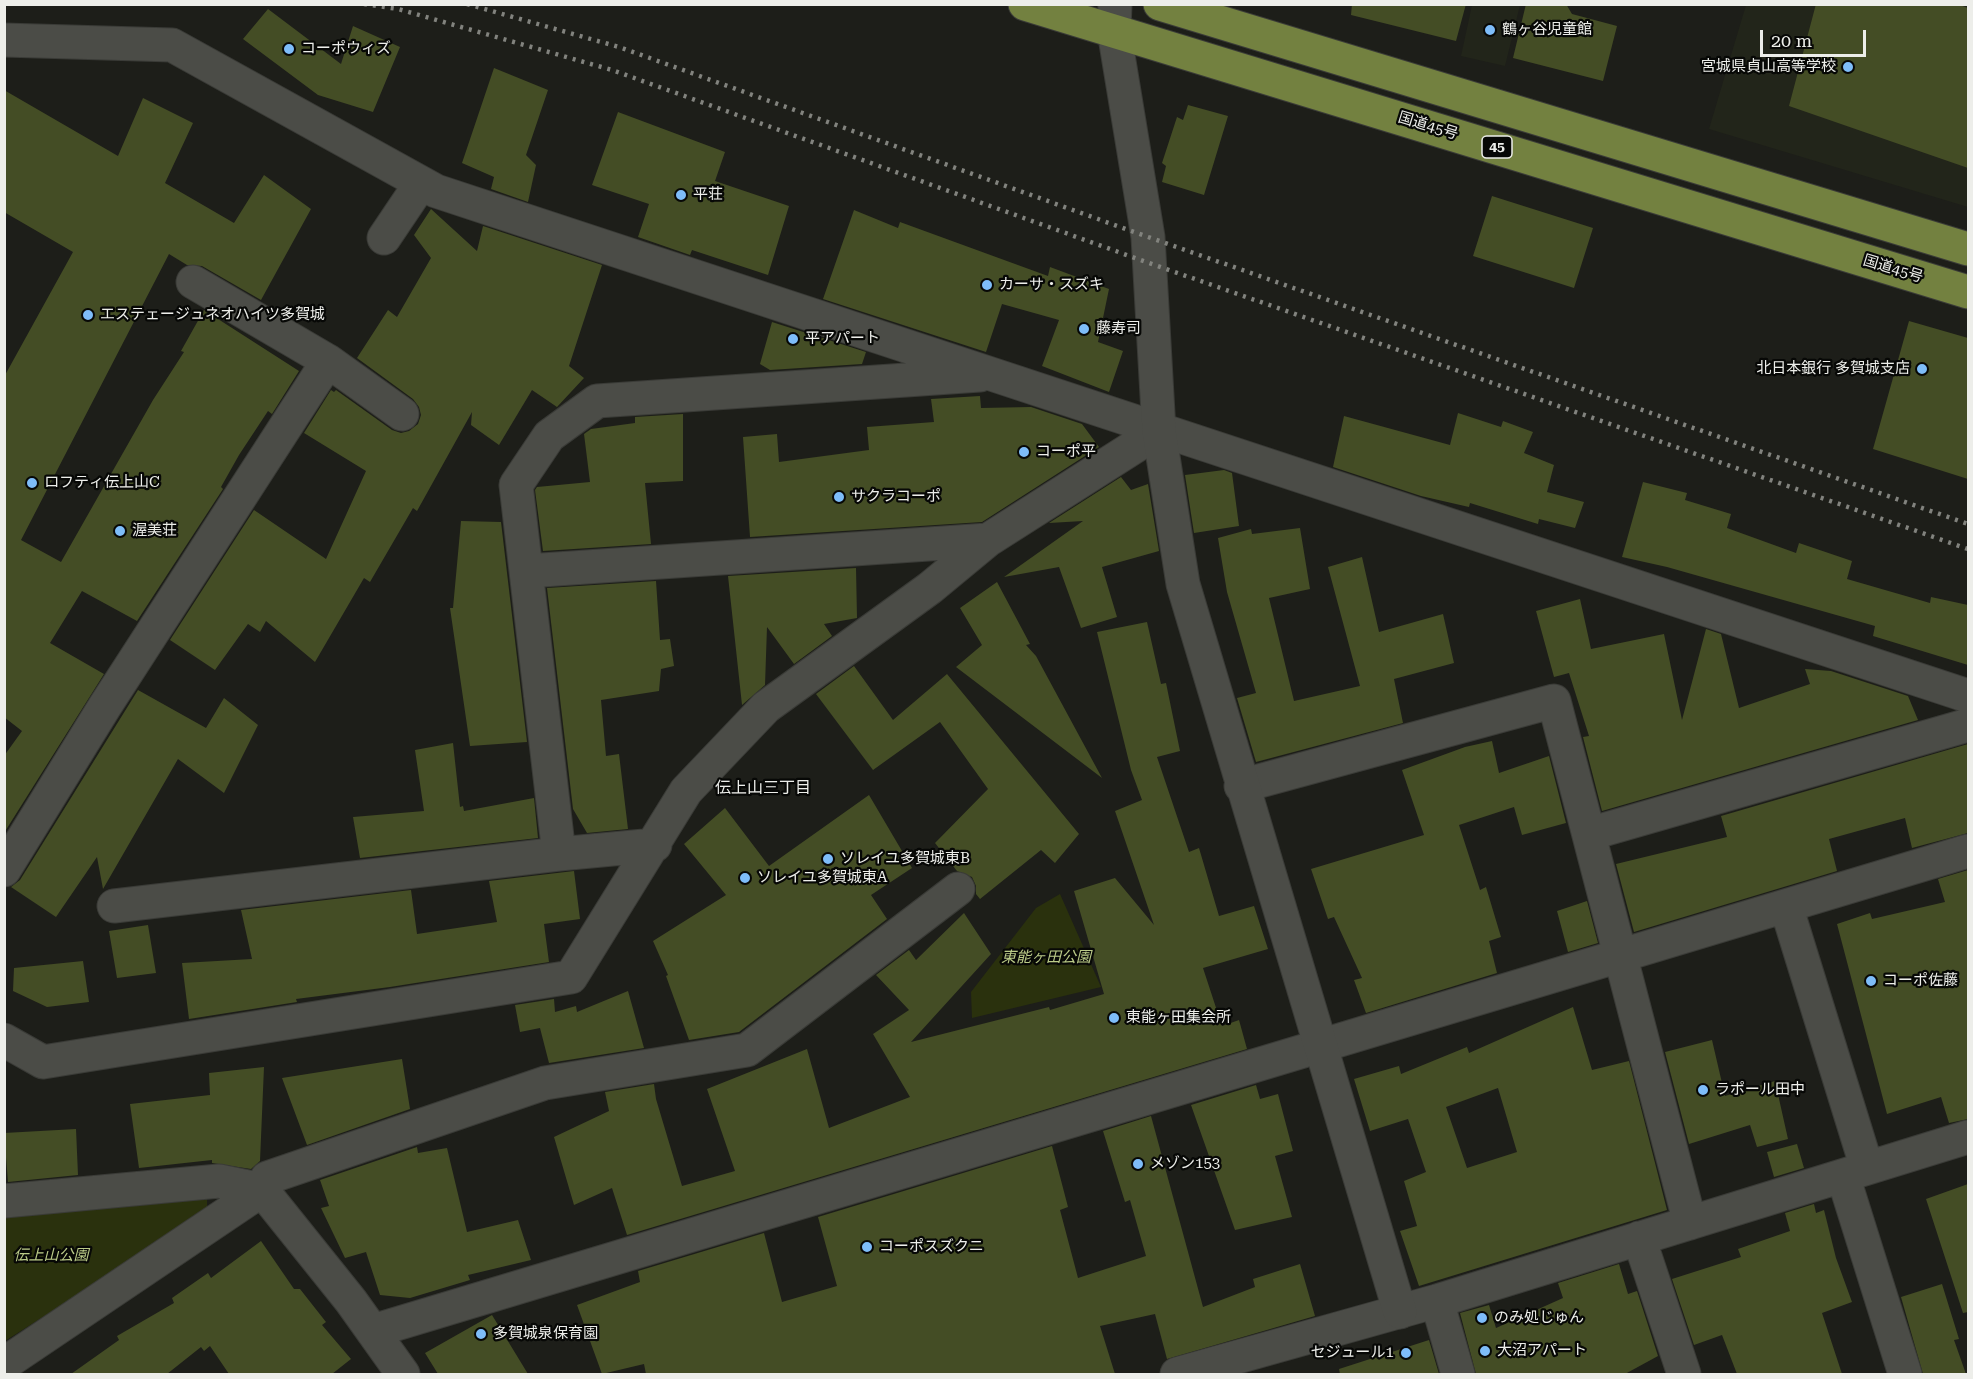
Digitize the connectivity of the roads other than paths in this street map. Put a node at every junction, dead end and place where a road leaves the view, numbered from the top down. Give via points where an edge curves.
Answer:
1 (1025, 4) edge
2 (1160, 4) edge
3 (1114, 18) edge
4 (4, 40) edge
5 (421, 183) junction
6 (384, 238) dead end
7 (1968, 249) edge
8 (193, 282) dead end
9 (1968, 292) edge
10 (328, 361) junction
11 (994, 374) junction
12 (402, 414) dead end
13 (1159, 431) junction
14 (988, 540) junction
15 (527, 571) junction
16 (1968, 696) edge
17 (1968, 724) edge
18 (1241, 786) junction
19 (1589, 834) junction
20 (655, 845) junction
21 (1968, 851) edge
22 (559, 854) junction
23 (4, 870) edge
24 (958, 889) dead end
25 (114, 906) dead end
26 (1786, 906) junction
27 (1620, 955) junction
28 (4, 1040) edge
29 (1323, 1045) junction
30 (1968, 1137) edge
31 (1855, 1172) junction
32 (262, 1190) junction
33 (4, 1201) edge
34 (1690, 1223) junction
35 (1640, 1238) junction
36 (1437, 1302) junction
37 (1400, 1311) junction
38 (373, 1331) junction
39 (4, 1364) edge
40 (1223, 1368) edge
41 (403, 1374) edge
42 (1177, 1374) edge
43 (1458, 1374) edge
44 (1683, 1374) edge
45 (1905, 1374) edge

1 - 3 highway, 国道45号 / 45
2 - 7 highway
3 - 9 highway, 国道45号 / 45
3 - 13 street via 1148,237
4 - 5 street via 172,45
5 - 6 street
5 - 11 street
8 - 10 street
10 - 12 street
10 - 23 street
11 - 13 street
11 - 15 street via 597,401 549,436 516,485
13 - 14 street
13 - 16 street
13 - 18 street via 1183,584
14 - 15 street
14 - 20 street via 930,588 766,707 686,791
15 - 22 street
17 - 19 street
18 - 19 street via 1554,701
18 - 29 street
19 - 27 street
20 - 22 street
20 - 28 street via 571,977 43,1062
21 - 26 street
22 - 25 street
24 - 32 street via 747,1050 545,1083 267,1178
26 - 27 street
26 - 31 street
27 - 29 street
27 - 34 street
29 - 37 street
29 - 38 street
30 - 31 street
31 - 34 street
31 - 45 street
32 - 33 street via 219,1181
32 - 38 street
32 - 39 street
34 - 35 street
35 - 36 street
35 - 44 street
36 - 37 street
36 - 43 street
37 - 40 street
38 - 41 street
40 - 42 street

